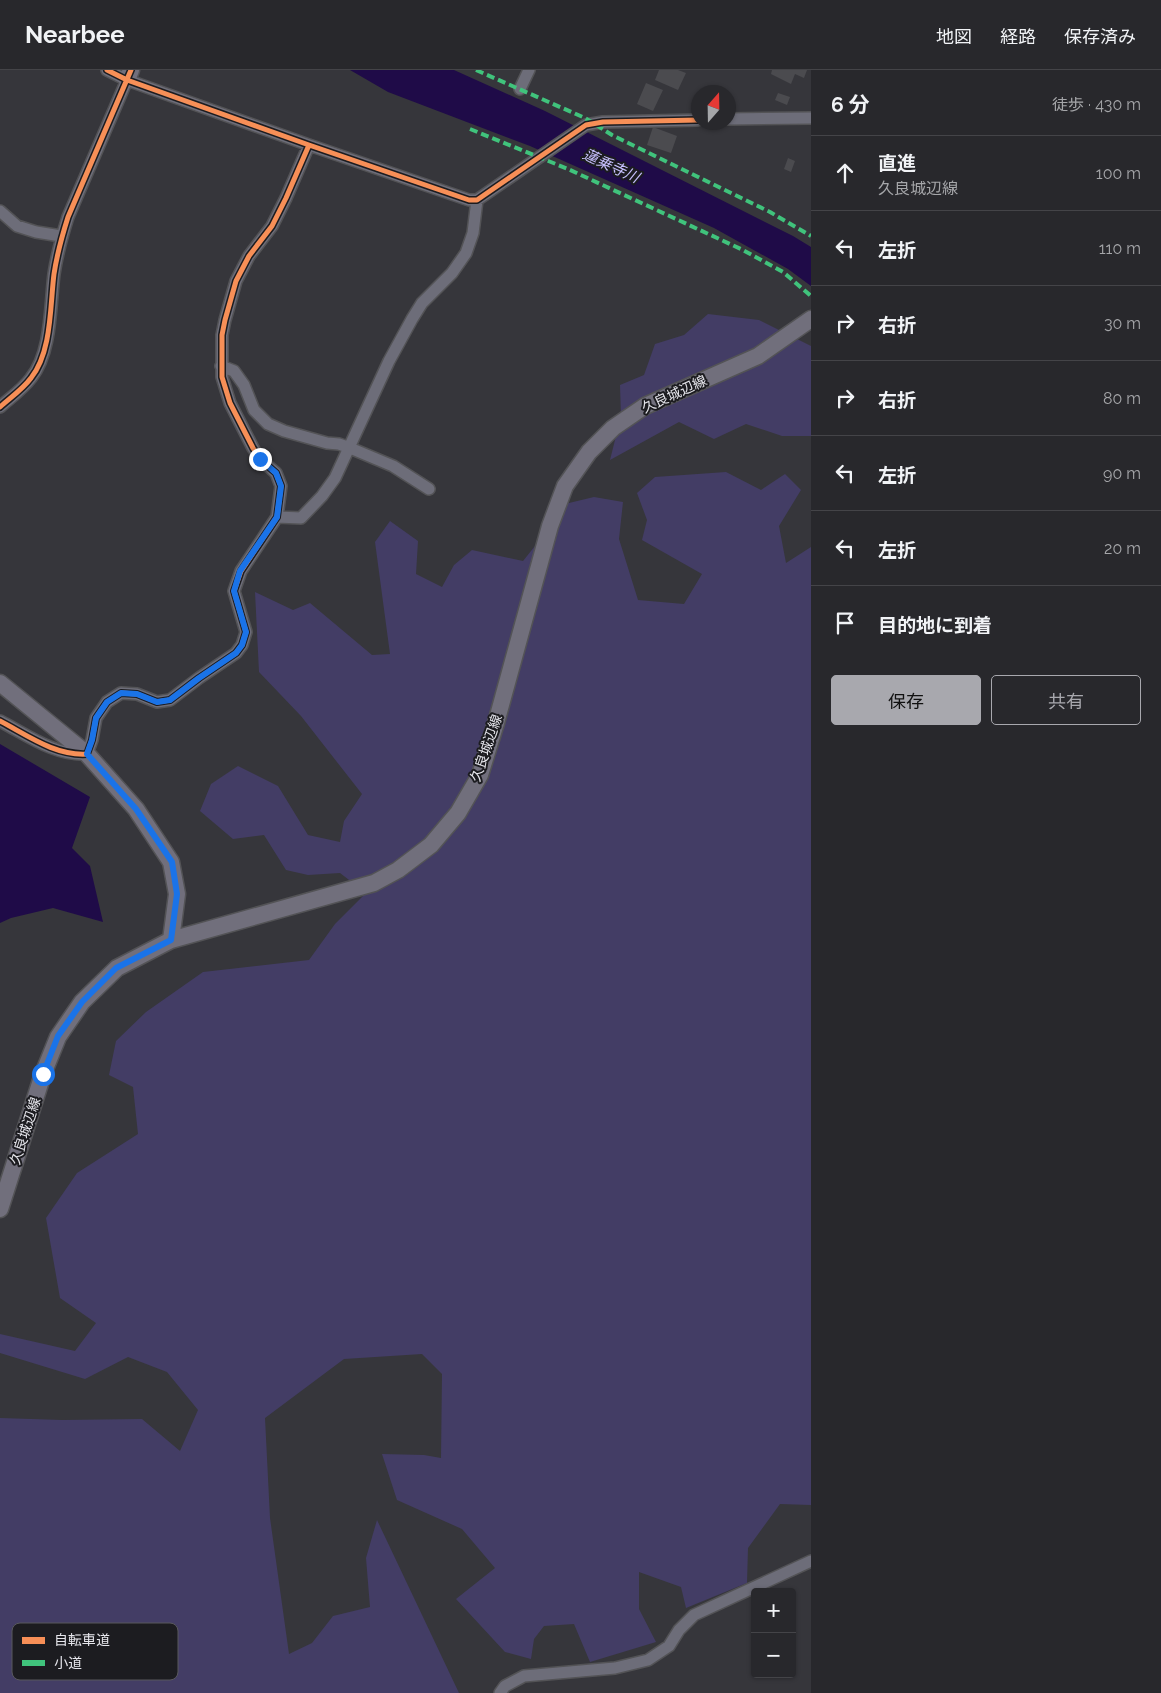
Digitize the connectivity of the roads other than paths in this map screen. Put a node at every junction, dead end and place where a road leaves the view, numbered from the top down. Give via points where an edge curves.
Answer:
1 (107, 70) edge
2 (528, 70) edge
3 (129, 75) edge
4 (520, 90) dead end
5 (811, 118) edge
6 (691, 120) edge
7 (736, 120) edge
8 (309, 145) junction
9 (477, 200) junction
10 (0, 211) edge
11 (61, 236) junction
12 (811, 319) edge
13 (221, 366) junction
14 (0, 407) edge
15 (350, 448) junction
16 (429, 489) dead end
17 (277, 517) junction
18 (0, 683) edge
19 (0, 721) edge
20 (87, 754) junction
21 (171, 940) junction
22 (0, 1209) edge
23 (811, 1562) edge
24 (500, 1693) edge

1 - 3 street
2 - 4 street
3 - 8 street
3 - 11 street
5 - 7 street
6 - 9 street via 586,125
8 - 9 street
8 - 13 street via 272,226 249,256 236,282 222,335
9 - 15 street via 473,233 466,253 412,319 389,360
10 - 11 street via 17,226
11 - 14 street via 47,339 40,362 32,378
12 - 21 main road, 久良城辺線 via 758,356 645,406 613,428 589,452 565,486 550,526 480,775 458,813 431,845 374,883
13 - 15 street via 234,371 244,385 254,410 268,424
13 - 17 street via 230,403 253,448 276,473 281,486
15 - 16 street via 394,466
15 - 17 street via 335,478 301,518
17 - 20 street via 240,571 234,591 246,632 236,653 170,700 157,702 137,694 121,693 107,702 96,718
18 - 20 main road
19 - 20 street via 51,748 73,755
20 - 21 main road via 136,809 172,862 177,894
21 - 22 main road, 久良城辺線 via 116,968 82,1002 58,1036
23 - 24 street via 694,1615 669,1646 648,1660 616,1668 524,1676

